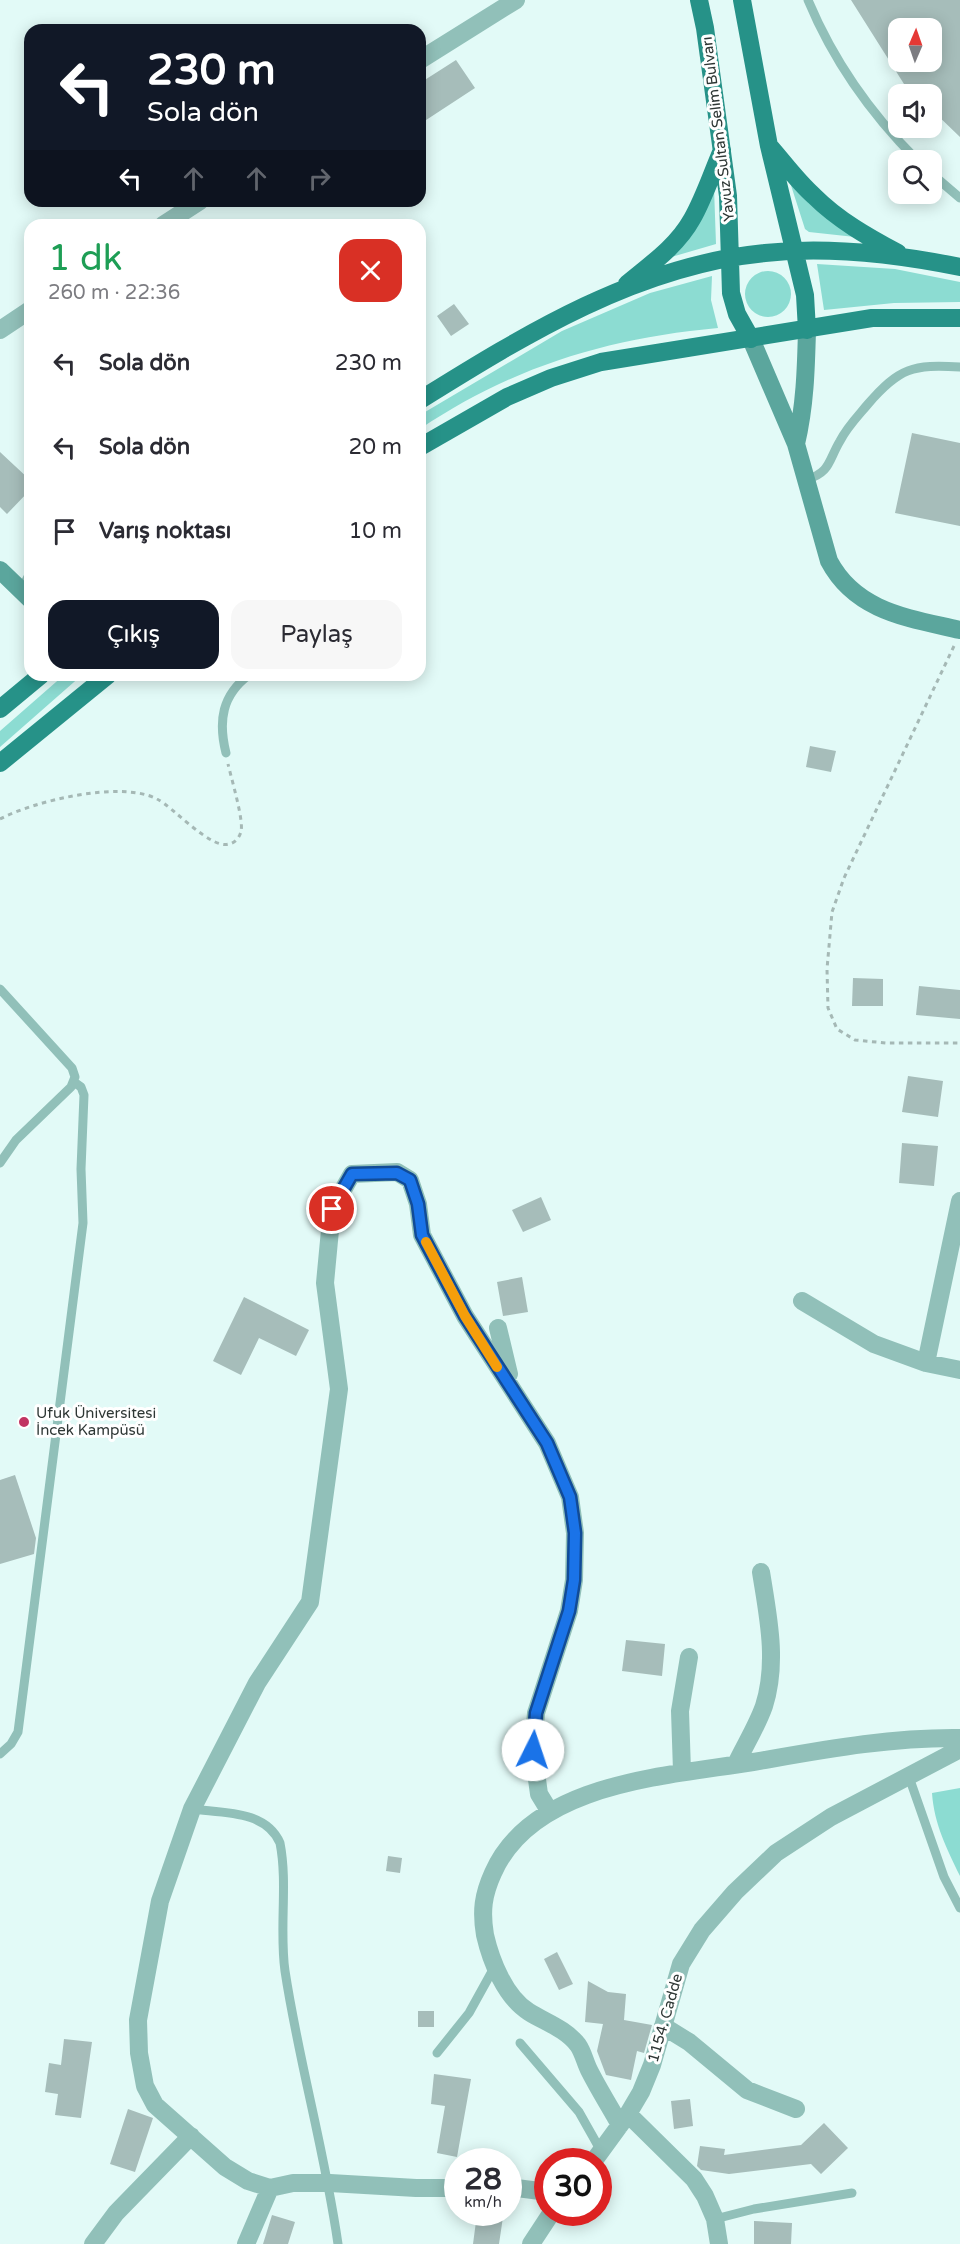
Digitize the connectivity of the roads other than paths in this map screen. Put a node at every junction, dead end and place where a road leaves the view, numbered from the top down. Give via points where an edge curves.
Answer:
1 (516, 0) edge
2 (699, 0) edge
3 (742, 0) edge
4 (808, 0) edge
5 (426, 56) edge
6 (769, 146) junction
7 (722, 149) junction
8 (907, 150) edge
9 (942, 183) edge
10 (960, 198) edge
11 (191, 207) edge
12 (172, 219) edge
13 (792, 251) junction
14 (903, 255) junction
15 (731, 258) junction
16 (960, 267) edge
17 (619, 290) junction
18 (24, 314) edge
19 (960, 318) edge
20 (0, 330) edge
21 (807, 330) junction
22 (751, 339) junction
23 (960, 367) edge
24 (426, 396) edge
25 (426, 444) edge
26 (796, 444) junction
27 (806, 480) junction
28 (0, 570) edge
29 (24, 594) edge
30 (958, 637) edge
31 (34, 681) edge
32 (101, 681) edge
33 (241, 681) edge
34 (0, 709) edge
35 (226, 753) road end
36 (0, 763) edge
37 (0, 989) edge
38 (74, 1082) junction
39 (0, 1163) edge
40 (960, 1201) edge
41 (802, 1301) dead end
42 (498, 1328) dead end
43 (926, 1363) junction
44 (960, 1370) edge
45 (516, 1396) junction
46 (761, 1572) dead end
47 (689, 1657) dead end
48 (960, 1738) edge
49 (960, 1749) edge
50 (0, 1754) edge
51 (736, 1764) junction
52 (682, 1771) junction
53 (909, 1777) junction
54 (192, 1809) junction
55 (550, 1812) junction
56 (960, 1908) edge
57 (496, 1965) junction
58 (663, 2026) junction
59 (520, 2043) dead end
60 (437, 2054) dead end
61 (796, 2109) dead end
62 (624, 2120) junction
63 (191, 2136) junction
64 (594, 2148) edge
65 (603, 2148) edge
66 (330, 2183) junction
67 (270, 2187) junction
68 (444, 2188) edge
69 (852, 2193) dead end
70 (715, 2219) junction
71 (543, 2226) edge
72 (93, 2244) edge
73 (246, 2244) edge
74 (338, 2244) edge
75 (531, 2244) edge
76 (719, 2244) edge

1 - 5 street
2 - 7 main road, Yavuz Sultan Selim Bulvarı
3 - 6 main road
4 - 8 lane via 856,87
6 - 13 main road
6 - 14 main road via 829,210
7 - 15 main road, Yavuz Sultan Selim Bulvarı
7 - 17 main road via 692,219 682,233
9 - 10 lane
11 - 12 street
13 - 14 main road
13 - 15 main road
13 - 21 main road via 805,295
14 - 16 main road
15 - 17 main road
15 - 22 main road, Yavuz Sultan Selim Bulvarı via 733,303
17 - 24 main road via 569,313
18 - 20 street
19 - 21 main road via 872,318
21 - 22 main road
21 - 26 main road via 806,384
22 - 25 main road via 628,356 551,378 507,397
22 - 26 main road
23 - 27 lane via 915,368 894,377 848,428 826,469 820,476
26 - 27 main road
27 - 30 main road via 829,561 846,586 884,610
28 - 29 main road
31 - 34 main road
32 - 36 main road
33 - 35 lane via 225,708 222,731
37 - 38 lane via 72,1068
38 - 39 lane via 16,1140
38 - 50 lane via 84,1095 83,1223 18,1732
40 - 43 street
41 - 43 street via 874,1344
42 - 45 street
43 - 44 street
45 - 54 street via 465,1316 422,1235 410,1180 397,1173 352,1174 332,1209 325,1283 339,1389 310,1602 257,1683
45 - 55 street via 547,1443 570,1497 575,1533 569,1611 536,1713 536,1777 539,1794
46 - 51 street via 770,1632 771,1676 764,1707
47 - 52 street via 680,1711
48 - 51 street via 873,1742
49 - 53 street, 1154. Cadde
51 - 52 street
52 - 55 street via 595,1792
53 - 56 lane via 944,1876
53 - 58 street, 1154. Cadde via 831,1818 776,1853 735,1892 702,1930 681,1964
54 - 63 street via 160,1901 138,2020 145,2086 155,2105
54 - 66 lane via 261,1820 280,1843 285,1968 303,2070
55 - 57 street via 516,1837 489,1882 482,1903 486,1936
57 - 60 lane via 469,2013
57 - 62 street via 508,1992 526,2011 566,2032 578,2045 589,2070
58 - 61 street via 689,2042 747,2090
58 - 62 street, 1154. Cadde via 652,2065
59 - 64 lane via 579,2112
62 - 65 street, 1154. Cadde
62 - 70 street via 694,2179
63 - 67 street via 236,2175
63 - 72 street via 116,2213
66 - 67 street
66 - 68 street
66 - 74 lane
67 - 73 street
69 - 70 lane
70 - 76 street
71 - 75 street

